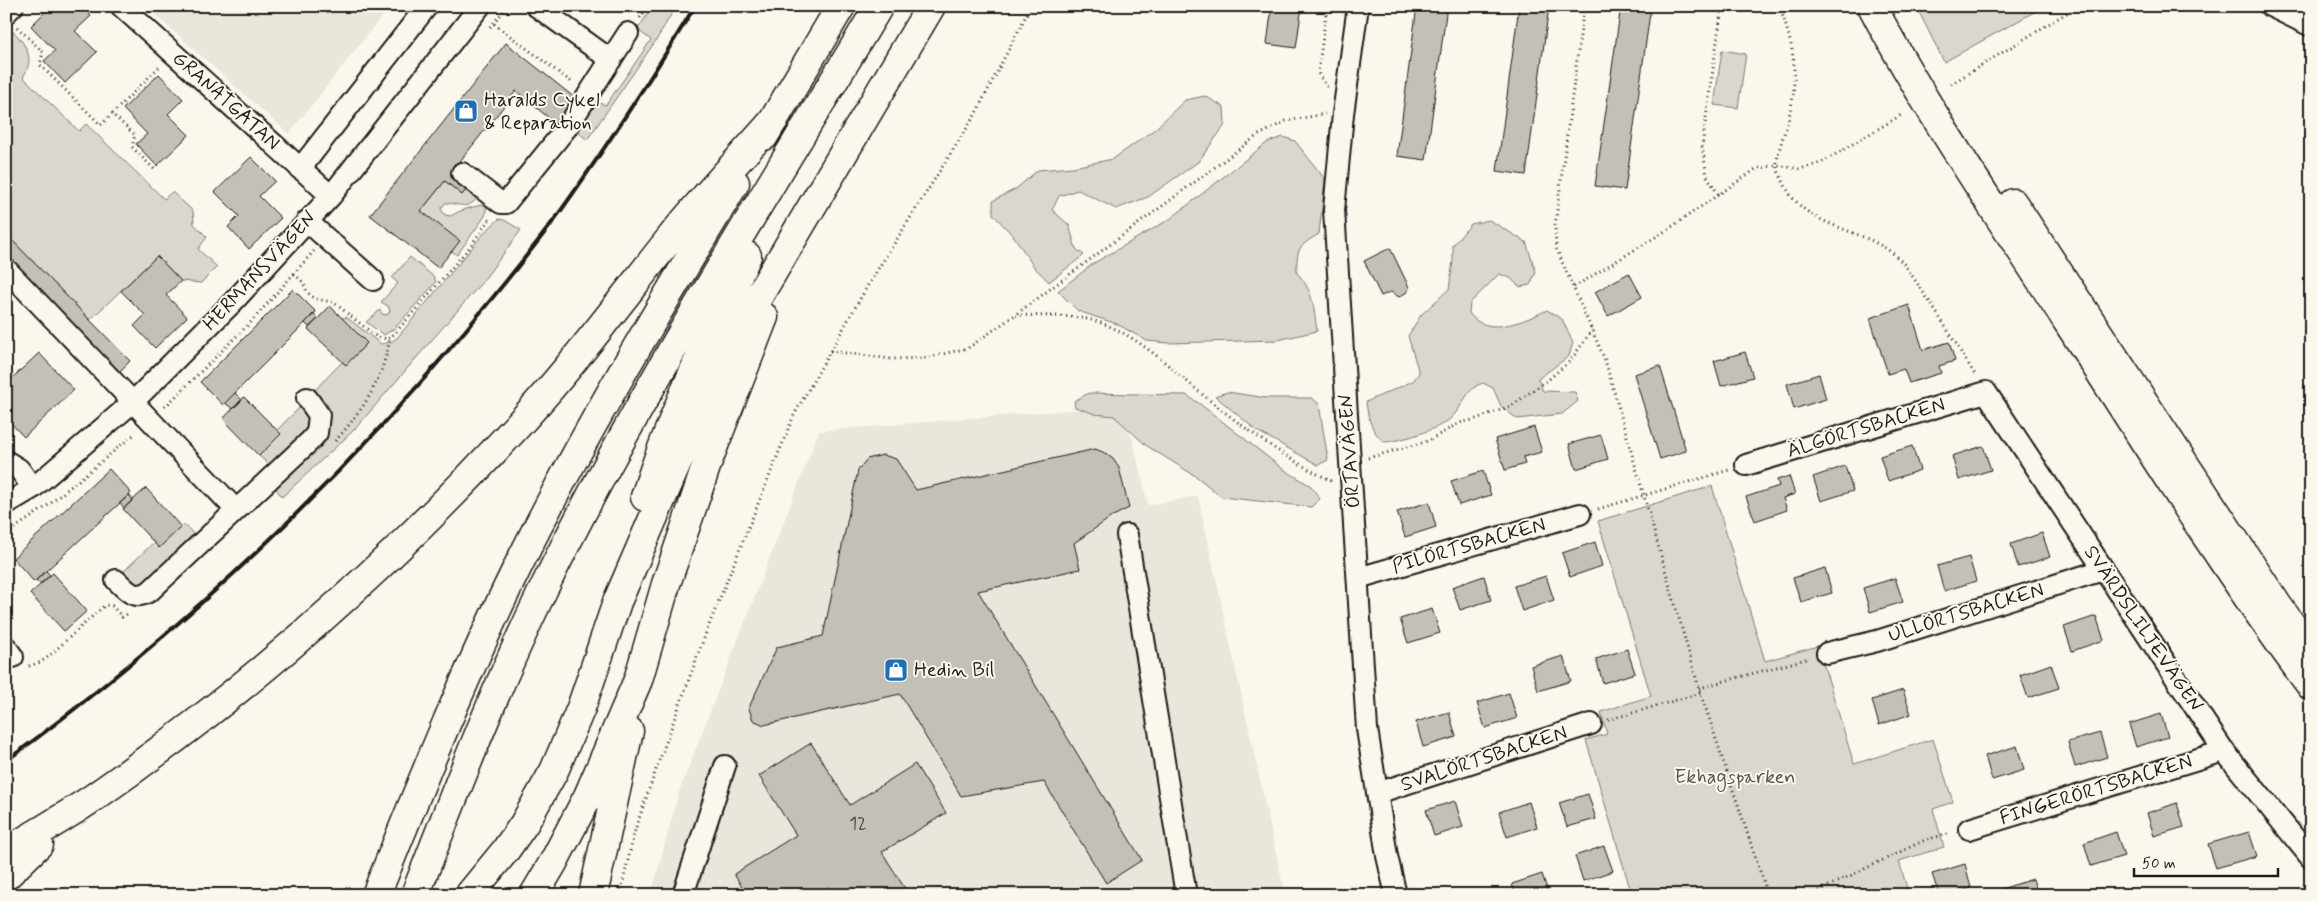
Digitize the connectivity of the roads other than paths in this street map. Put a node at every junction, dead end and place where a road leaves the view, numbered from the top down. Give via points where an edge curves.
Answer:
1 (121, 6) edge
2 (428, 6) edge
3 (480, 6) edge
4 (536, 6) edge
5 (841, 6) edge
6 (879, 6) edge
7 (931, 6) edge
8 (1358, 6) edge
9 (1872, 6) edge
10 (1892, 6) edge
11 (2270, 6) edge
12 (2311, 26) edge
13 (628, 33) dead end
14 (611, 60) junction
15 (812, 116) junction
16 (774, 120) junction
17 (300, 169) junction
18 (462, 173) dead end
19 (331, 196) junction
20 (307, 221) junction
21 (799, 229) junction
22 (6, 269) edge
23 (373, 280) dead end
24 (1986, 392) joint
25 (307, 398) dead end
26 (133, 402) junction
27 (6, 460) edge
28 (1746, 465) road end
29 (33, 488) junction
30 (6, 504) edge
31 (236, 510) junction
32 (1580, 514) road end
33 (1127, 535) dead end
34 (2103, 570) junction
35 (1358, 578) junction
36 (116, 580) dead end
37 (617, 602) junction
38 (2311, 652) edge
39 (1827, 653) road end
40 (638, 680) junction
41 (2311, 686) edge
42 (1591, 724) road end
43 (2224, 750) junction
44 (724, 766) dead end
45 (1377, 793) junction
46 (90, 800) junction
47 (1968, 829) dead end
48 (6, 852) edge
49 (2311, 858) edge
50 (6, 876) edge
51 (376, 895) edge
52 (415, 895) edge
53 (469, 895) edge
54 (534, 895) edge
55 (592, 895) edge
56 (683, 895) edge
57 (1186, 895) edge
58 (1396, 895) edge

1 - 17 street, GRANATGATAN
2 - 17 street
3 - 19 street, HERMANSVÄGEN
4 - 14 street
5 - 16 highway
6 - 15 highway
7 - 21 highway
8 - 35 street, ÖRTAVÄGEN via 1334,210
9 - 41 highway via 1934,115 2067,322 2248,597
10 - 38 highway via 1984,158
11 - 12 street
13 - 14 street
14 - 18 street via 568,126 506,203 501,203
15 - 37 highway via 679,404 638,516
15 - 52 highway via 650,387 576,524 498,687
16 - 46 highway via 669,239 562,376 434,513 344,598 255,674
16 - 51 highway via 594,421 530,542 472,663
17 - 19 street, GRANATGATAN
19 - 20 street, HERMANSVÄGEN
20 - 23 street
20 - 26 street, HERMANSVÄGEN via 232,303
21 - 37 highway via 723,361
21 - 40 highway via 708,461 666,584
22 - 26 street
24 - 28 street, ÄLGÖRTSBACKEN
24 - 34 street, SVÄRDSLILJEVÄGEN
25 - 31 street via 319,415 317,433
26 - 29 street, HERMANSVÄGEN
26 - 31 street
27 - 29 street
29 - 30 street, HERMANSVÄGEN
31 - 36 street via 150,591 140,596 129,593
32 - 35 street, PILÖRTSBACKEN
33 - 57 street
34 - 39 street, ULLÖRTSBACKEN via 1877,641
34 - 43 street, SVÄRDSLILJEVÄGEN
35 - 45 street, ÖRTAVÄGEN via 1367,729
37 - 53 highway via 568,740 541,795 505,851
40 - 54 highway via 588,796
40 - 55 highway
42 - 45 street, SVALÖRTSBACKEN
43 - 47 street, FINGERÖRTSBACKEN
43 - 49 street, SVÄRDSLILJEVÄGEN
44 - 56 street
45 - 58 street, ÖRTAVÄGEN
46 - 48 highway
46 - 50 highway

